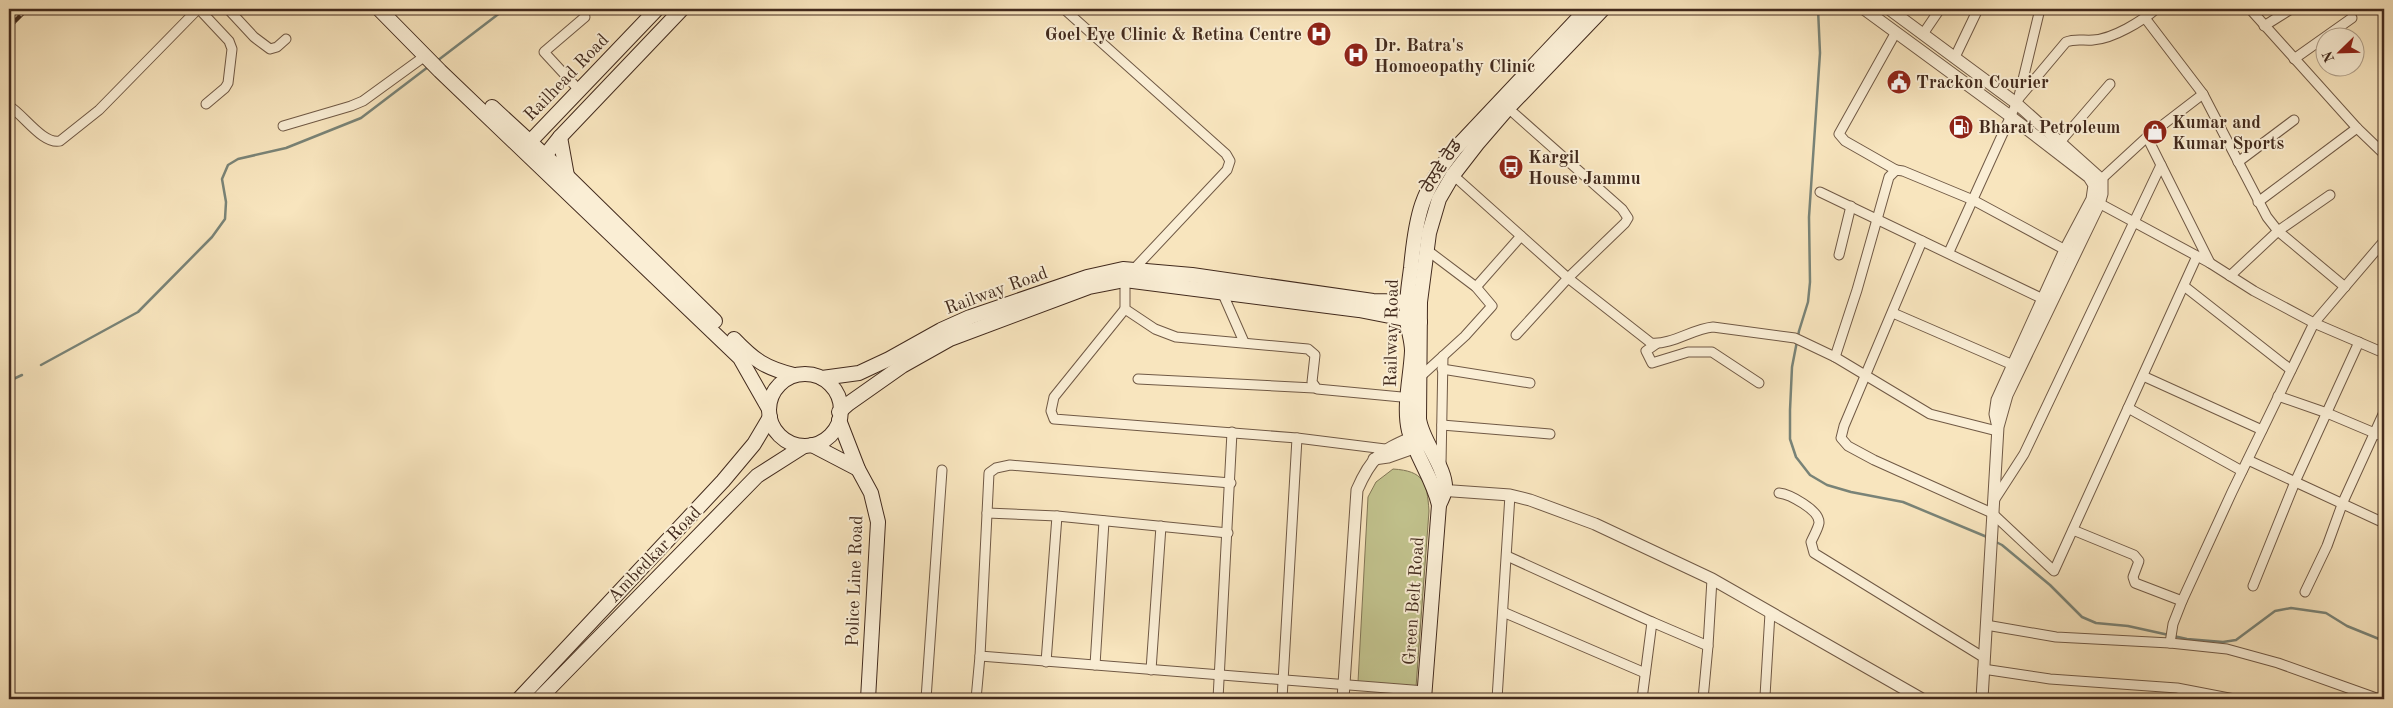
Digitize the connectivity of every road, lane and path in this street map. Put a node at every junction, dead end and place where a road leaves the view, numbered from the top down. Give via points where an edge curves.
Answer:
1 (199, 9) edge
2 (228, 9) edge
3 (379, 9) edge
4 (392, 9) edge
5 (657, 9) edge
6 (682, 9) edge
7 (1064, 9) edge
8 (1587, 9) edge
9 (1603, 9) edge
10 (1864, 9) edge
11 (1889, 9) edge
12 (1940, 9) edge
13 (1978, 9) edge
14 (2040, 9) edge
15 (2156, 9) edge
16 (2250, 9) edge
17 (2292, 9) edge
18 (585, 17) dead end
19 (2145, 18) junction
20 (2352, 18) dead end
21 (2264, 26) junction
22 (1896, 32) junction
23 (1923, 34) junction
24 (286, 39) dead end
25 (430, 56) junction
26 (1954, 58) junction
27 (2294, 59) junction
28 (446, 69) junction
29 (2110, 84) dead end
30 (579, 90) junction
31 (2203, 94) junction
32 (2017, 102) junction
33 (206, 104) dead end
34 (9, 106) edge
35 (1508, 108) junction
36 (2010, 116) junction
37 (2294, 120) dead end
38 (283, 126) dead end
39 (545, 126) junction
40 (2357, 128) junction
41 (515, 129) junction
42 (560, 136) junction
43 (2147, 137) junction
44 (2060, 142) junction
45 (526, 145) junction
46 (2384, 154) edge
47 (541, 160) junction
48 (2238, 162) junction
49 (2161, 164) junction
50 (1896, 170) junction
51 (1453, 175) junction
52 (567, 176) junction
53 (2098, 183) junction
54 (1820, 192) dead end
55 (2330, 195) dead end
56 (1973, 200) junction
57 (2095, 202) junction
58 (2258, 202) junction
59 (1851, 206) junction
60 (1877, 218) junction
61 (2134, 223) junction
62 (2278, 231) junction
63 (1521, 236) junction
64 (1922, 241) junction
65 (2384, 241) edge
66 (1427, 250) junction
67 (2065, 250) junction
68 (1949, 252) junction
69 (1839, 255) dead end
70 (2076, 256) junction
71 (2197, 256) junction
72 (2210, 263) junction
73 (1130, 274) junction
74 (2230, 276) junction
75 (1568, 278) junction
76 (2184, 286) junction
77 (1476, 287) junction
78 (2345, 287) junction
79 (1222, 292) junction
80 (2042, 299) junction
81 (1414, 302) junction
82 (1125, 309) junction
83 (1893, 313) junction
84 (1413, 321) junction
85 (2314, 323) junction
86 (1516, 336) dead end
87 (1244, 342) junction
88 (2359, 342) junction
89 (1656, 344) junction
90 (2384, 354) edge
91 (1443, 356) junction
92 (1835, 357) junction
93 (2013, 365) junction
94 (1442, 370) junction
95 (2291, 370) junction
96 (794, 375) junction
97 (1867, 375) junction
98 (2143, 376) junction
99 (1420, 377) junction
100 (822, 378) junction
101 (1138, 379) dead end
102 (1530, 383) dead end
103 (1759, 383) dead end
104 (1314, 388) junction
105 (2278, 396) junction
106 (1414, 398) junction
107 (2128, 408) junction
108 (2384, 412) edge
109 (769, 413) junction
110 (2327, 413) junction
111 (839, 416) junction
112 (1442, 425) junction
113 (1997, 429) junction
114 (2262, 430) junction
115 (1232, 432) junction
116 (2375, 433) junction
117 (1550, 434) dead end
118 (2384, 437) edge
119 (1297, 438) junction
120 (1419, 440) junction
121 (808, 446) junction
122 (1385, 449) junction
123 (1374, 459) junction
124 (2248, 460) junction
125 (858, 469) junction
126 (942, 470) dead end
127 (2242, 471) junction
128 (1441, 472) junction
129 (2295, 482) junction
130 (1231, 483) junction
131 (1440, 490) junction
132 (1778, 493) dead end
133 (1510, 495) junction
134 (2343, 502) junction
135 (1439, 505) joint
136 (1992, 512) junction
137 (987, 513) junction
138 (1057, 516) junction
139 (1104, 520) junction
140 (2384, 523) edge
141 (1161, 526) junction
142 (2073, 530) junction
143 (1228, 533) junction
144 (1507, 556) junction
145 (1712, 580) junction
146 (2253, 586) dead end
147 (2305, 592) dead end
148 (2182, 601) junction
149 (1503, 612) junction
150 (1770, 613) junction
151 (1652, 622) junction
152 (1986, 625) junction
153 (2170, 641) junction
154 (1708, 646) junction
155 (980, 656) junction
156 (1984, 657) junction
157 (1046, 662) junction
158 (1095, 665) junction
159 (1151, 670) junction
160 (1983, 670) junction
161 (1645, 673) junction
162 (1220, 675) junction
163 (1283, 680) junction
164 (1344, 684) junction
165 (1424, 695) edge
166 (1767, 698) edge
167 (519, 699) edge
168 (539, 699) edge
169 (868, 699) edge
170 (926, 699) edge
171 (976, 699) edge
172 (1218, 699) edge
173 (1282, 699) edge
174 (1343, 699) edge
175 (1497, 699) edge
176 (1642, 699) edge
177 (1703, 699) edge
178 (1922, 699) edge
179 (1982, 699) edge
180 (2234, 699) edge
181 (2379, 699) edge

1 - 33 street via 229,41 232,49 228,83
1 - 34 street via 99,110 60,141 45,137
2 - 24 street via 270,49
3 - 25 main road
4 - 25 main road
5 - 30 main road, Railhead Road
6 - 42 main road, Railhead Road
7 - 73 street via 1230,161 1228,170
8 - 81 main road, Railway Road via 1439,168 1419,208 1415,227
9 - 35 main road, ਰੇਲਵੇ ਰੋਡ
10 - 22 street
11 - 23 street
12 - 23 street
13 - 26 street
14 - 32 street
15 - 19 street
16 - 21 street
17 - 21 street
18 - 30 street via 544,52
19 - 31 street
19 - 32 street via 2101,39 2066,42
20 - 27 street
21 - 27 street
22 - 36 street
22 - 50 street via 1839,134
23 - 26 street
25 - 28 main road
25 - 38 street via 363,101
26 - 32 street
27 - 40 street
28 - 41 main road
28 - 45 main road
29 - 44 street
30 - 39 main road, Railhead Road
31 - 43 street
31 - 48 street
32 - 36 street
32 - 44 street
35 - 51 main road, ਰੇਲਵੇ ਰੋਡ
35 - 75 street via 1592,181 1628,218
36 - 53 street
36 - 56 street
37 - 48 street
39 - 41 main road
39 - 45 main road, Railhead Road
40 - 46 street
40 - 58 street
41 - 45 main road
42 - 47 main road, Railhead Road
42 - 52 main road
43 - 49 street
43 - 53 street
44 - 53 street
45 - 47 main road
47 - 52 main road
47 - 109 main road via 740,358
48 - 58 street
49 - 61 street
49 - 72 street
50 - 56 street
50 - 60 street via 1889,177
51 - 63 street
51 - 66 main road, ਰੇਲਵੇ ਰੋਡ via 1439,199
52 - 96 main road via 750,355 771,370
53 - 57 street
54 - 59 street
55 - 62 street
56 - 67 street
56 - 68 street
57 - 61 street
57 - 67 street
57 - 70 street
58 - 62 street
59 - 60 street
59 - 69 street
60 - 64 street
60 - 92 street
61 - 71 street
61 - 136 street via 2024,454
62 - 74 street
62 - 78 street
63 - 75 street
63 - 77 street
64 - 68 street
64 - 83 street
65 - 78 street
66 - 77 street
66 - 81 main road, ਰੇਲਵੇ ਰੋਡ
67 - 70 street
67 - 80 street
68 - 80 street
70 - 113 street via 2007,395
71 - 72 street
71 - 76 street
72 - 74 street
73 - 79 main road
73 - 81 main road, Railway Road via 1192,275 1373,301
73 - 82 street
73 - 100 main road, Railway Road via 1118,270 1087,277 970,317 859,373
73 - 111 main road via 950,338 902,366 848,404
74 - 85 street
75 - 86 street
75 - 89 street via 1640,337
76 - 95 street
76 - 98 street
77 - 91 street via 1490,302 1491,309
78 - 85 street
79 - 84 main road via 1364,311
79 - 87 street
80 - 93 street
81 - 84 main road, Railway Road
82 - 87 street via 1155,329 1176,337
82 - 115 street via 1054,397 1052,417 1058,421
83 - 93 street
83 - 97 street
84 - 99 main road
84 - 106 main road, Railway Road
85 - 88 street
85 - 95 street
87 - 104 street via 1312,350 1315,355
88 - 90 street
88 - 110 street
89 - 92 street via 1713,327 1798,339
89 - 103 street via 1647,349 1648,357 1654,363 1688,352 1712,352
91 - 94 street
91 - 99 street
92 - 97 street
93 - 113 street via 1995,407
94 - 102 street
94 - 112 street
95 - 105 street
96 - 100 main road
96 - 109 main road via 775,390
97 - 113 street via 1930,414
97 - 136 street via 1841,433 1843,442 1874,460
98 - 107 street
98 - 114 street
99 - 106 main road
100 - 111 main road via 833,388 840,402
101 - 104 street
104 - 106 street
105 - 110 street
105 - 114 street
106 - 120 main road, Railway Road via 1407,418
107 - 127 street
107 - 142 street
108 - 116 street
109 - 121 main road via 775,430 786,441
109 - 167 main road via 754,444 723,481
110 - 116 street
110 - 129 street
111 - 121 main road via 831,434
111 - 125 main road, Police Line Road
112 - 117 street
112 - 128 street
113 - 136 street
114 - 124 street
115 - 119 street
115 - 130 street
116 - 118 street
116 - 134 street
119 - 122 street
119 - 163 street
120 - 122 street
120 - 123 street via 1388,457
120 - 128 main road
120 - 131 main road, Railway Road
121 - 125 main road
121 - 168 main road, Ambedkar Road via 757,476
122 - 123 street
123 - 164 street via 1357,490
124 - 127 street
124 - 129 street
125 - 169 main road, Police Line Road via 871,492 878,522
126 - 170 street
127 - 148 street
128 - 131 main road
129 - 134 street
129 - 146 street
130 - 137 street via 1002,466 989,473
130 - 143 street
131 - 133 street
131 - 135 main road, Railway Road
132 - 156 street via 1792,496 1816,515 1819,525 1811,542 1814,554
133 - 144 street
133 - 145 street via 1595,524
134 - 140 street
134 - 147 street
135 - 165 main road, Green Belt Road
136 - 142 street via 2054,571
136 - 152 street
137 - 138 street
137 - 155 street
138 - 139 street
138 - 157 street
139 - 141 street
139 - 158 street
141 - 143 street
141 - 159 street
142 - 148 street via 2134,555 2139,561 2133,576 2135,583
143 - 162 street
144 - 149 street
144 - 151 street
145 - 150 street
145 - 154 street
148 - 153 street
149 - 161 street
149 - 175 street
150 - 166 street
150 - 178 street
151 - 154 street
151 - 161 street
152 - 153 street via 2056,637
152 - 156 street
153 - 181 street via 2259,657
154 - 177 street
155 - 157 street
155 - 171 street
156 - 160 street
157 - 158 street
158 - 159 street
159 - 162 street
160 - 179 street
160 - 180 street via 2050,679 2177,688
161 - 176 street
162 - 163 street
162 - 172 street
163 - 164 street
163 - 173 street
164 - 165 street
164 - 174 street

